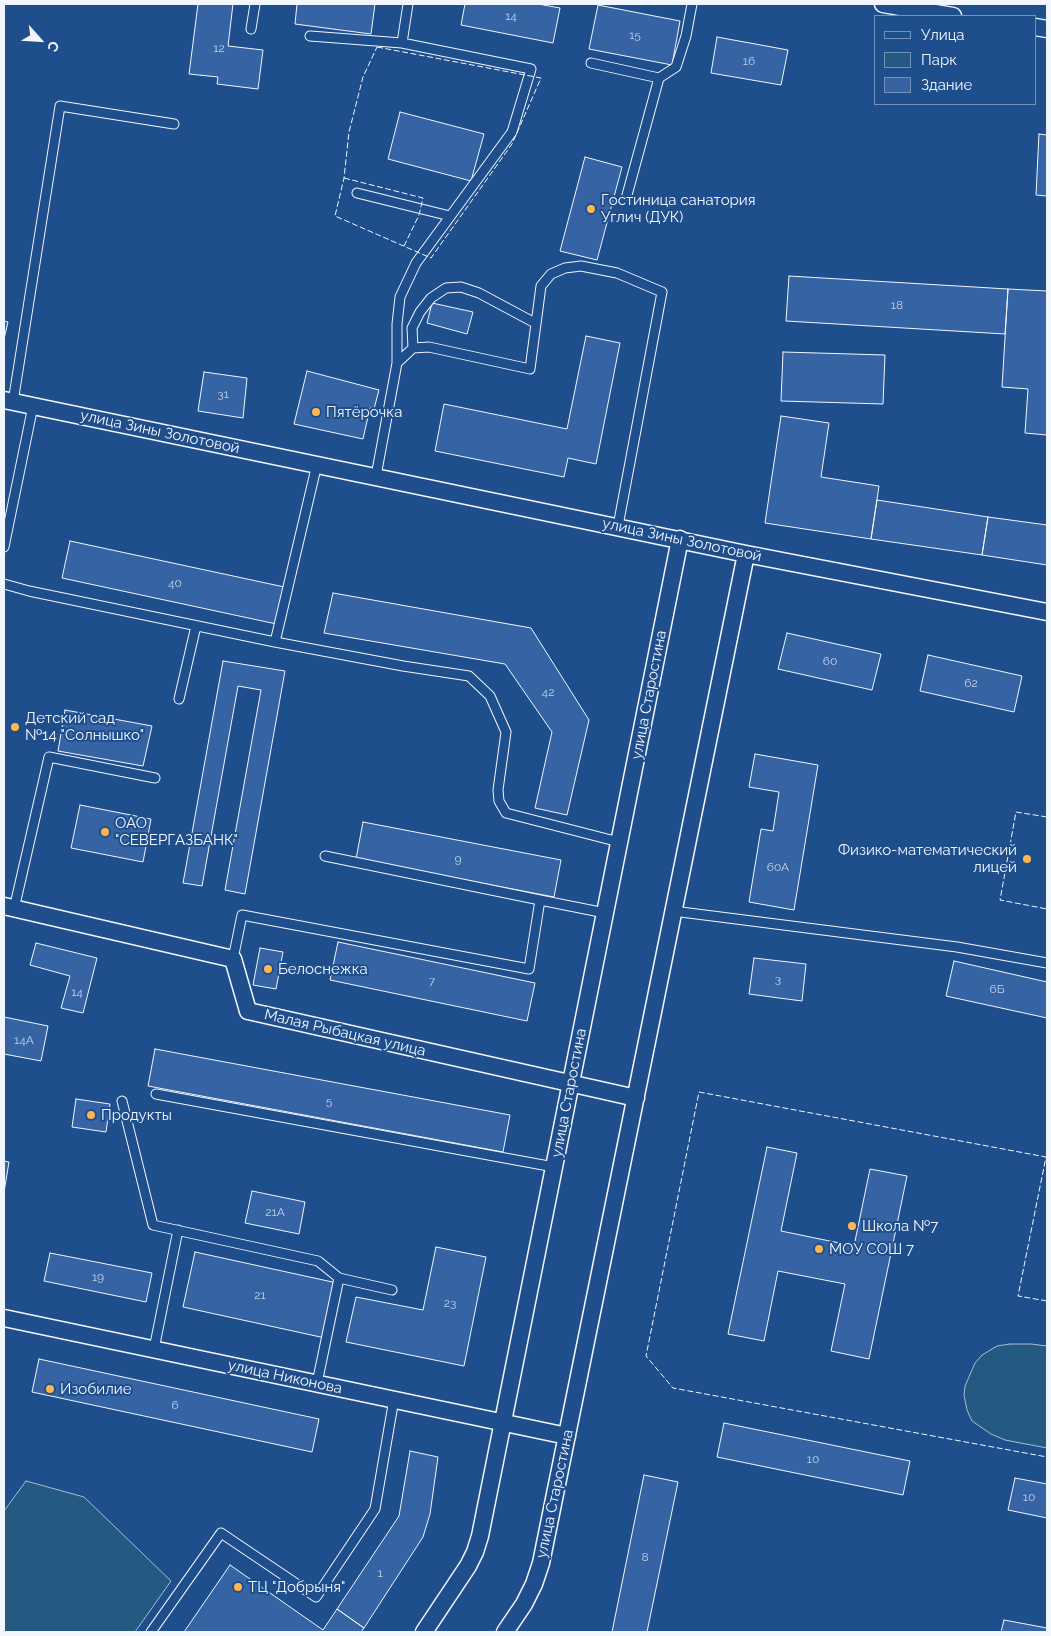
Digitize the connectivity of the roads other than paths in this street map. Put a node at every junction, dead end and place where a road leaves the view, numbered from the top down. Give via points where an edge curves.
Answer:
1 (254, 4) edge
2 (408, 4) edge
3 (692, 4) edge
4 (883, 4) edge
5 (947, 15) edge
6 (251, 28) dead end
7 (310, 36) dead end
8 (402, 43) junction
9 (591, 63) dead end
10 (659, 78) junction
11 (174, 124) dead end
12 (357, 193) dead end
13 (627, 195) dead end
14 (450, 216) junction
15 (535, 323) junction
16 (413, 348) junction
17 (397, 363) junction
18 (8, 401) edge
19 (33, 406) junction
20 (317, 464) junction
21 (376, 476) junction
22 (618, 526) junction
23 (680, 539) junction
24 (4, 547) edge
25 (746, 554) junction
26 (4, 584) edge
27 (1047, 612) edge
28 (196, 626) junction
29 (275, 642) junction
30 (179, 699) dead end
31 (155, 778) dead end
32 (619, 842) junction
33 (325, 856) dead end
34 (540, 900) junction
35 (9, 907) edge
36 (673, 911) junction
37 (605, 913) junction
38 (233, 959) junction
39 (1047, 962) edge
40 (571, 1085) junction
41 (156, 1094) dead end
42 (636, 1098) junction
43 (122, 1100) dead end
44 (554, 1166) junction
45 (178, 1230) junction
46 (339, 1278) junction
47 (392, 1290) dead end
48 (4, 1318) edge
49 (154, 1349) junction
50 (317, 1383) junction
51 (394, 1399) junction
52 (503, 1422) junction
53 (567, 1436) junction
54 (510, 1629) edge
55 (151, 1632) edge
56 (424, 1632) edge

1 - 6 lane
2 - 8 lane
3 - 10 lane via 676,67
4 - 5 street
7 - 8 lane
8 - 14 lane via 531,69 512,132
9 - 10 lane
10 - 13 lane
11 - 18 lane via 60,106
12 - 14 lane
14 - 17 lane via 416,263 400,296
15 - 16 lane via 530,369 429,347
15 - 16 lane via 479,292 461,287 446,288 431,298 420,312 412,328
15 - 22 lane via 541,286 551,274 565,268 581,266 617,273 662,292
16 - 17 lane
17 - 21 lane
18 - 19 street, улица Зины Золотовой
19 - 20 street, улица Зины Золотовой
19 - 24 lane
20 - 21 street, улица Зины Золотовой
20 - 29 lane
21 - 22 street, улица Зины Золотовой
22 - 23 street, улица Зины Золотовой
23 - 25 street, улица Зины Золотовой
23 - 32 street, улица Старостина
25 - 27 street, улица Зины Золотовой
25 - 36 street, улица Старостина
26 - 28 lane
28 - 29 lane
28 - 30 lane
29 - 32 lane via 468,676 490,696 506,732 498,790 506,813
31 - 35 lane via 49,757
32 - 37 street, улица Старостина
33 - 34 lane
34 - 37 lane
34 - 38 lane via 529,969 242,915
35 - 38 street
36 - 39 lane via 957,947
36 - 42 street, улица Старостина
37 - 40 street, улица Старостина
38 - 40 street, Малая Рыбацкая улица via 248,1011
40 - 42 street, Малая Рыбацкая улица
40 - 44 street, улица Старостина
41 - 44 lane
42 - 53 street, улица Старостина
43 - 45 lane via 153,1225
44 - 52 street, улица Старостина
45 - 46 lane via 318,1261
45 - 49 lane
46 - 47 lane
46 - 50 lane
48 - 49 street, улица Никонова
49 - 50 street, улица Никонова
50 - 51 street, улица Никонова
51 - 52 street, улица Никонова
51 - 55 lane via 375,1510 316,1597 222,1533
52 - 53 street, улица Никонова
52 - 56 street, улица Старостина via 475,1552
53 - 54 street, улица Старостина via 541,1563 534,1584

